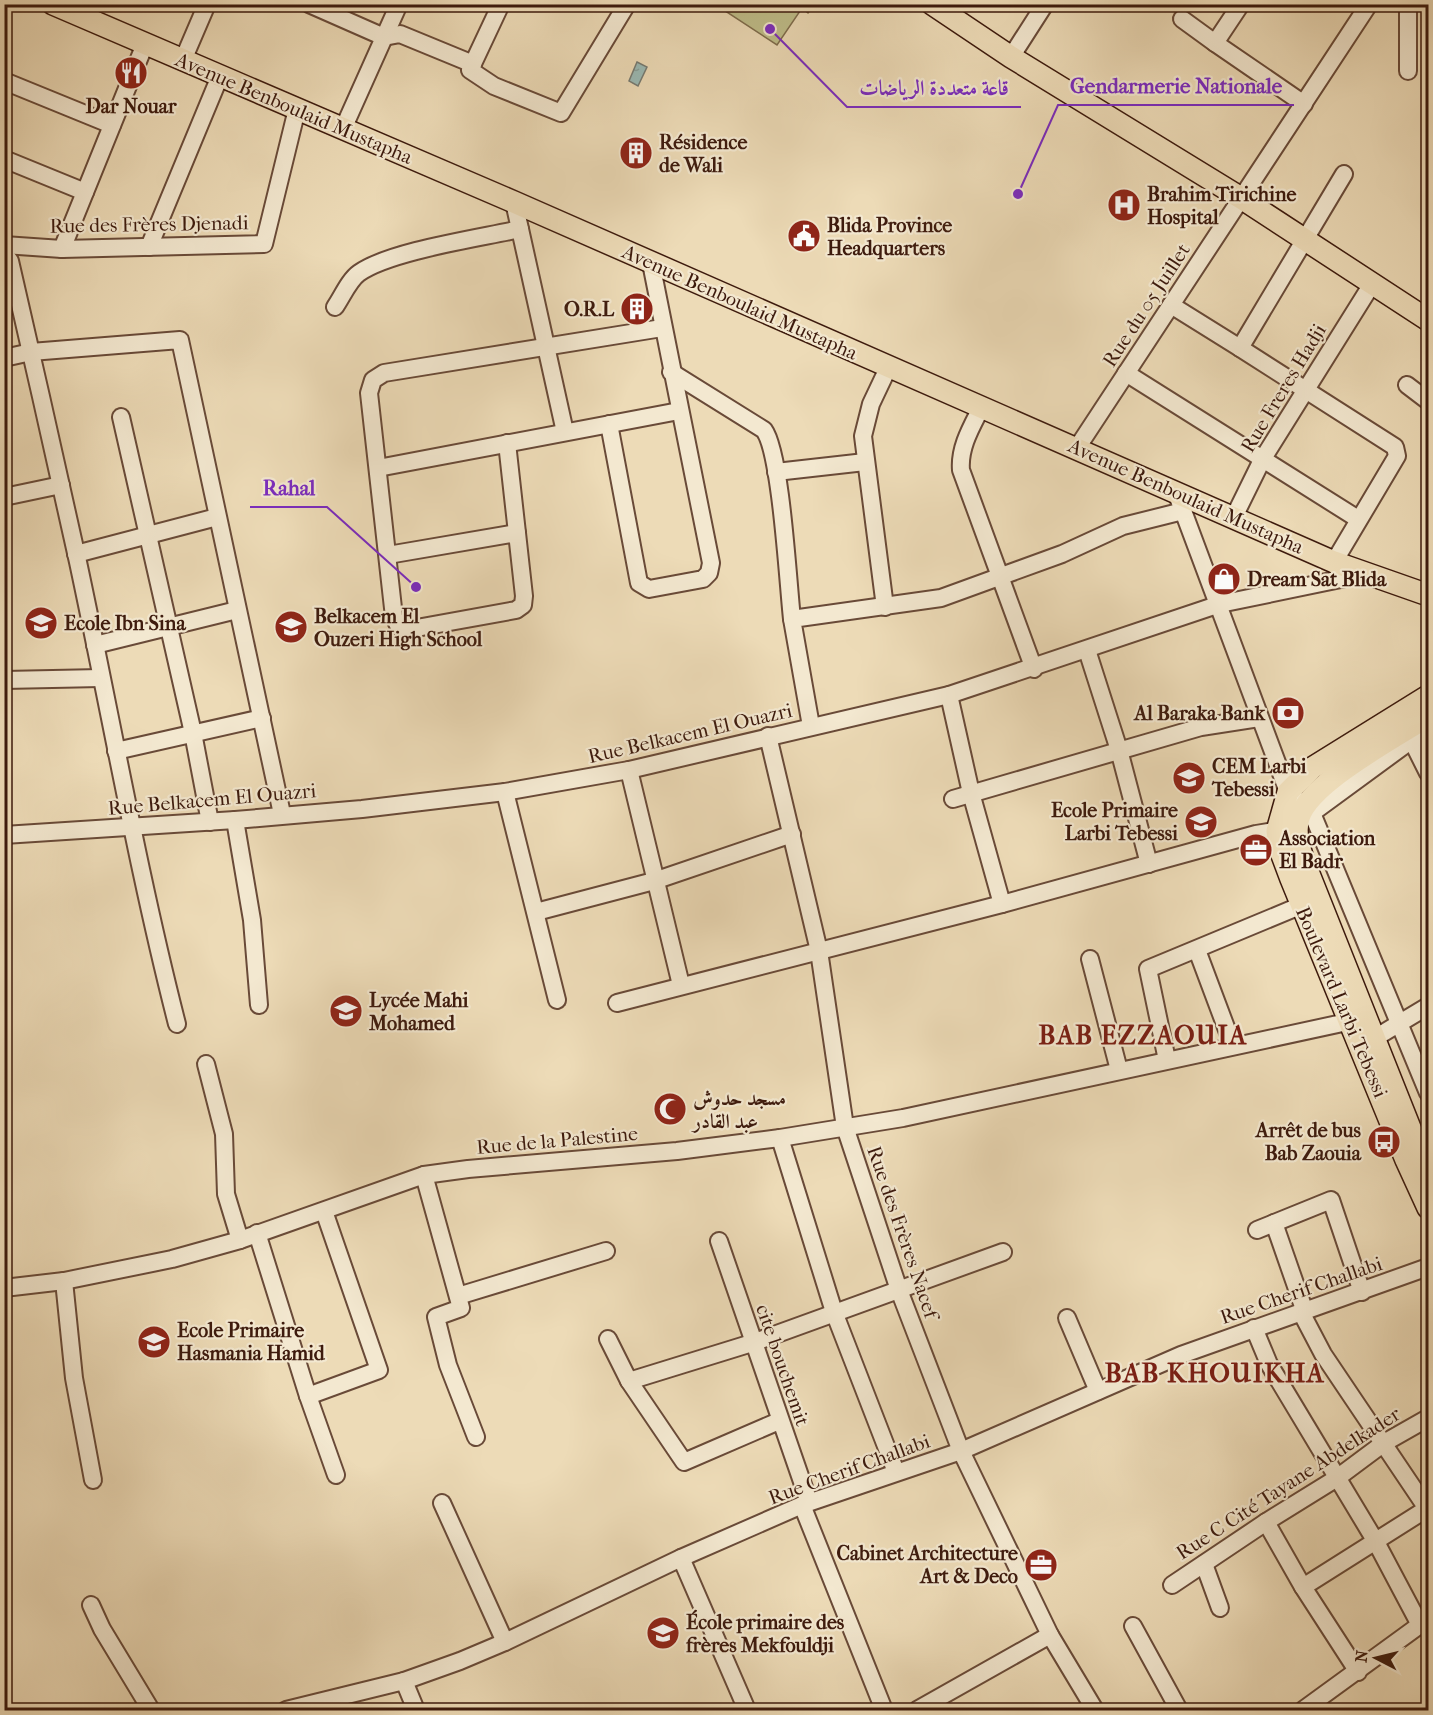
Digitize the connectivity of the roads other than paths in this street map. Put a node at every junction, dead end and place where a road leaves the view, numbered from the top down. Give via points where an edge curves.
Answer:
1 (53, 4) edge
2 (207, 4) edge
3 (309, 4) edge
4 (399, 4) edge
5 (501, 4) edge
6 (627, 4) edge
7 (932, 4) edge
8 (1045, 4) edge
9 (1241, 4) edge
10 (1369, 4) edge
11 (1408, 4) edge
12 (1182, 19) dead end
13 (384, 37) junction
14 (1215, 43) junction
15 (145, 44) junction
16 (1011, 57) junction
17 (183, 60) junction
18 (473, 64) junction
19 (1408, 71) dead end
20 (220, 76) junction
21 (4, 81) edge
22 (1304, 104) junction
23 (297, 109) junction
24 (112, 125) junction
25 (343, 129) junction
26 (4, 159) edge
27 (1344, 174) dead end
28 (85, 192) junction
29 (1241, 198) junction
30 (514, 202) junction
31 (520, 229) junction
32 (1304, 240) junction
33 (4, 245) edge
34 (149, 247) junction
35 (62, 249) junction
36 (4, 253) edge
37 (651, 263) junction
38 (1372, 284) junction
39 (1171, 305) junction
40 (335, 307) dead end
41 (1428, 321) edge
42 (662, 328) junction
43 (547, 346) junction
44 (1240, 348) junction
45 (31, 352) junction
46 (4, 358) edge
47 (889, 366) junction
48 (671, 372) junction
49 (1126, 373) junction
50 (1407, 385) dead end
51 (1305, 390) junction
52 (1428, 401) edge
53 (982, 406) junction
54 (679, 411) junction
55 (121, 417) dead end
56 (609, 424) junction
57 (565, 432) junction
58 (507, 444) junction
59 (1077, 448) junction
60 (1262, 460) junction
61 (865, 462) junction
62 (378, 468) junction
63 (776, 472) junction
64 (61, 485) junction
65 (4, 497) edge
66 (1180, 501) junction
67 (217, 517) junction
68 (1234, 517) junction
69 (1358, 519) junction
70 (517, 533) junction
71 (147, 536) junction
72 (76, 554) junction
73 (388, 555) junction
74 (1334, 562) junction
75 (1365, 574) junction
76 (999, 579) junction
77 (1428, 595) edge
78 (1220, 604) junction
79 (885, 607) junction
80 (237, 610) junction
81 (792, 619) junction
82 (170, 626) junction
83 (95, 645) junction
84 (1087, 650) junction
85 (1034, 669) junction
86 (101, 678) junction
87 (4, 680) edge
88 (949, 695) junction
89 (1428, 696) edge
90 (1428, 717) edge
91 (262, 718) junction
92 (1259, 718) junction
93 (811, 726) junction
94 (1406, 728) junction
95 (1428, 728) edge
96 (193, 733) junction
97 (768, 736) junction
98 (1119, 750) junction
99 (116, 751) junction
100 (629, 770) junction
101 (1428, 773) edge
102 (505, 792) junction
103 (1288, 792) junction
104 (971, 793) junction
105 (953, 799) dead end
106 (282, 814) junction
107 (235, 820) junction
108 (1298, 820) junction
109 (210, 822) junction
110 (131, 827) junction
111 (792, 834) junction
112 (4, 835) edge
113 (1149, 864) junction
114 (654, 881) junction
115 (1002, 904) junction
116 (1302, 905) junction
117 (536, 912) junction
118 (1197, 950) junction
119 (819, 951) junction
120 (1090, 959) dead end
121 (681, 986) junction
122 (557, 1000) dead end
123 (617, 1003) dead end
124 (259, 1005) dead end
125 (1428, 1006) edge
126 (1359, 1019) junction
127 (177, 1024) dead end
128 (1398, 1024) junction
129 (1369, 1042) junction
130 (1233, 1046) junction
131 (1167, 1060) junction
132 (206, 1064) dead end
133 (1119, 1070) junction
134 (1425, 1074) edge
135 (1428, 1093) edge
136 (845, 1127) junction
137 (780, 1138) junction
138 (1424, 1147) edge
139 (1428, 1173) edge
140 (424, 1175) junction
141 (1428, 1209) edge
142 (324, 1211) junction
143 (1274, 1223) junction
144 (1257, 1230) dead end
145 (257, 1233) junction
146 (240, 1240) junction
147 (719, 1241) dead end
148 (606, 1251) dead end
149 (1003, 1252) dead end
150 (1428, 1267) edge
151 (64, 1281) junction
152 (4, 1288) edge
153 (899, 1290) junction
154 (1362, 1292) junction
155 (458, 1296) junction
156 (834, 1312) junction
157 (1304, 1313) junction
158 (1067, 1318) dead end
159 (1254, 1328) junction
160 (608, 1339) dead end
161 (752, 1343) junction
162 (629, 1381) junction
163 (1098, 1391) junction
164 (308, 1396) junction
165 (1428, 1418) edge
166 (779, 1420) junction
167 (476, 1437) dead end
168 (1384, 1443) junction
169 (962, 1451) junction
170 (896, 1472) junction
171 (336, 1475) dead end
172 (1337, 1478) junction
173 (93, 1480) dead end
174 (442, 1503) dead end
175 (805, 1504) junction
176 (1428, 1509) edge
177 (1266, 1522) junction
178 (1376, 1542) junction
179 (681, 1558) junction
180 (1204, 1564) junction
181 (1172, 1585) dead end
182 (1303, 1587) junction
183 (91, 1605) dead end
184 (1220, 1608) dead end
185 (1424, 1622) edge
186 (1133, 1626) dead end
187 (1050, 1635) junction
188 (505, 1642) junction
189 (1358, 1672) junction
190 (404, 1682) junction
191 (333, 1705) edge
192 (151, 1710) edge
193 (286, 1710) edge
194 (416, 1710) edge
195 (747, 1710) edge
196 (884, 1710) edge
197 (917, 1710) edge
198 (1095, 1710) edge
199 (1179, 1710) edge
200 (1303, 1710) edge

1 - 15 main road, Avenue Benboulaid Mustapha
2 - 17 street
3 - 13 street
4 - 13 street
5 - 18 street
6 - 18 street via 561,113 494,86 470,70
7 - 16 main road
8 - 16 street
9 - 14 street
10 - 22 street, Rue du 05 Juillet
11 - 19 street
12 - 14 street
13 - 18 street via 400,34
13 - 25 street
14 - 22 street
15 - 17 main road, Avenue Benboulaid Mustapha
15 - 24 street
16 - 29 main road
17 - 20 main road, Avenue Benboulaid Mustapha
20 - 23 main road, Avenue Benboulaid Mustapha
20 - 34 street
21 - 24 street
22 - 29 street, Rue du 05 Juillet
23 - 25 main road, Avenue Benboulaid Mustapha
23 - 34 street, Rue des Frères Djenadi via 264,244
24 - 28 street
25 - 30 main road, Avenue Benboulaid Mustapha
26 - 28 street
27 - 32 street
28 - 35 street
29 - 32 main road
29 - 39 street, Rue du 05 Juillet
30 - 31 street
30 - 37 main road, Avenue Benboulaid Mustapha
31 - 40 street via 371,266 357,274
31 - 43 street
32 - 38 main road
32 - 44 street
33 - 35 street, Rue des Frères Djenadi
34 - 35 street, Rue des Frères Djenadi
36 - 45 street via 10,261
37 - 42 street
37 - 47 main road, Avenue Benboulaid Mustapha
38 - 41 main road
38 - 51 street, Rue Freres Hadji
39 - 44 street
39 - 49 street, Rue du 05 Juillet
42 - 43 street
42 - 48 street
43 - 57 street
43 - 62 street via 377,376 369,393
44 - 51 street
45 - 46 street
45 - 64 street
45 - 67 street via 180,340
47 - 53 main road, Avenue Benboulaid Mustapha
47 - 61 street via 865,420
48 - 54 street
48 - 63 street via 764,430 773,446
49 - 59 street, Rue du 05 Juillet
49 - 60 street
50 - 52 street
51 - 60 street, Rue Freres Hadji
51 - 69 street via 1395,447 1396,456
53 - 59 main road, Avenue Benboulaid Mustapha
53 - 76 street via 960,458 961,470
54 - 56 street
54 - 56 street via 710,568 703,579 649,589 642,586
55 - 71 street
56 - 57 street
57 - 58 street
58 - 62 street
58 - 70 street
59 - 66 main road, Avenue Benboulaid Mustapha
60 - 68 street, Rue Freres Hadji
60 - 69 street
61 - 63 street
61 - 79 street
62 - 73 street
63 - 81 street
64 - 65 street
64 - 72 street
66 - 68 main road, Avenue Benboulaid Mustapha
66 - 76 street
66 - 78 street
67 - 71 street
67 - 80 street
68 - 74 main road, Avenue Benboulaid Mustapha
69 - 74 street
70 - 73 street
70 - 73 street via 524,596 520,608 411,629 395,622
71 - 72 street
71 - 82 street
72 - 83 street
74 - 75 main road, Avenue Benboulaid Mustapha
75 - 77 main road, Avenue Benboulaid Mustapha
75 - 78 street, Rue Belkacem El Ouazri
76 - 79 street via 942,598
76 - 85 street
78 - 84 street, Rue Belkacem El Ouazri
78 - 92 street
79 - 81 street
80 - 82 street
80 - 91 street
81 - 93 street
82 - 83 street
82 - 96 street
83 - 86 street
84 - 85 street, Rue Belkacem El Ouazri
84 - 98 street
85 - 88 street, Rue Belkacem El Ouazri
86 - 87 street
86 - 99 street
88 - 93 street, Rue Belkacem El Ouazri
88 - 104 street
89 - 94 main road
90 - 94 main road
91 - 96 street
91 - 106 street
92 - 98 street via 1201,727
92 - 103 street
93 - 97 street, Rue Belkacem El Ouazri
94 - 95 street
94 - 101 street
94 - 103 main road via 1312,768
94 - 108 main road via 1330,780 1308,799
96 - 99 street
96 - 109 street
97 - 100 street, Rue Belkacem El Ouazri
97 - 111 street, Rue des Frères Nacef
98 - 104 street
98 - 113 street
99 - 110 street
100 - 102 street, Rue Belkacem El Ouazri
100 - 114 street
102 - 106 street, Rue Belkacem El Ouazri
102 - 117 street
103 - 108 main road, Boulevard Larbi Tebessi
103 - 108 street
104 - 105 street
104 - 115 street
106 - 107 street, Rue Belkacem El Ouazri
107 - 109 street, Rue Belkacem El Ouazri
107 - 124 street via 252,920
108 - 113 street
108 - 116 main road, Boulevard Larbi Tebessi via 1279,847
108 - 126 main road, Boulevard Larbi Tebessi via 1305,864
108 - 128 street
109 - 110 street, Rue Belkacem El Ouazri
110 - 112 street, Rue Belkacem El Ouazri
110 - 127 street
111 - 114 street
111 - 119 street, Rue des Frères Nacef
113 - 115 street
114 - 117 street
114 - 121 street
115 - 119 street
116 - 118 street
116 - 126 main road, Boulevard Larbi Tebessi
117 - 122 street
118 - 130 street
118 - 131 street via 1148,969
119 - 121 street
119 - 136 street, Rue des Frères Nacef
120 - 133 street
121 - 123 street
125 - 128 street
126 - 129 main road, Boulevard Larbi Tebessi
126 - 130 street, Rue de la Palestine
128 - 129 street
128 - 134 street
129 - 138 main road, Boulevard Larbi Tebessi
129 - 141 main road, Boulevard Larbi Tebessi via 1406,1160
130 - 131 street, Rue de la Palestine
131 - 133 street, Rue de la Palestine
132 - 146 street via 224,1134 226,1194
133 - 136 street, Rue de la Palestine via 903,1118
134 - 135 street
136 - 137 street, Rue de la Palestine
136 - 153 street, Rue des Frères Nacef
137 - 140 street, Rue de la Palestine
137 - 156 street
138 - 139 main road, Boulevard Larbi Tebessi
140 - 142 street, Rue de la Palestine
140 - 155 street
142 - 145 street, Rue de la Palestine
142 - 164 street via 379,1370
143 - 144 street
143 - 154 street via 1331,1200
143 - 157 street
145 - 146 street, Rue de la Palestine
145 - 164 street
146 - 151 street, Rue de la Palestine via 172,1259
147 - 161 street, cite bouchemit
148 - 155 street
149 - 153 street
150 - 154 street, Rue Cherif Challabi
151 - 152 street, Rue de la Palestine
151 - 173 street via 74,1378
153 - 156 street
153 - 169 street, Rue des Frères Nacef
154 - 157 street, Rue Cherif Challabi
155 - 167 street via 461,1308 436,1317 448,1365
156 - 161 street
156 - 170 street
157 - 159 street, Rue Cherif Challabi
157 - 168 street via 1323,1353
158 - 163 street
159 - 163 street, Rue Cherif Challabi via 1181,1354
159 - 172 street via 1269,1364
160 - 162 street
161 - 162 street
161 - 166 street, cite bouchemit
162 - 166 street via 684,1462
163 - 169 street, Rue Cherif Challabi
164 - 171 street
165 - 168 street, Rue C Cité Tayane Abdelkader
166 - 175 street, cite bouchemit
168 - 172 street, Rue C Cité Tayane Abdelkader
168 - 176 street
169 - 170 street, Rue Cherif Challabi
169 - 187 street, Rue des Frères Nacef
170 - 175 street, Rue Cherif Challabi
172 - 177 street, Rue C Cité Tayane Abdelkader
172 - 178 street
174 - 188 street
175 - 179 street, Rue Cherif Challabi
175 - 196 street, cite bouchemit
176 - 178 street
177 - 180 street, Rue C Cité Tayane Abdelkader
177 - 182 street
178 - 182 street
178 - 185 street
179 - 188 street, Rue Cherif Challabi
179 - 195 street
180 - 181 street, Rue C Cité Tayane Abdelkader
180 - 184 street
182 - 189 street
183 - 192 street
185 - 189 street
186 - 199 street
187 - 197 street
187 - 198 street, Rue des Frères Nacef
188 - 190 street, Rue Cherif Challabi
189 - 200 street
190 - 191 street, Rue Cherif Challabi
190 - 194 street
191 - 193 street, Rue Cherif Challabi

